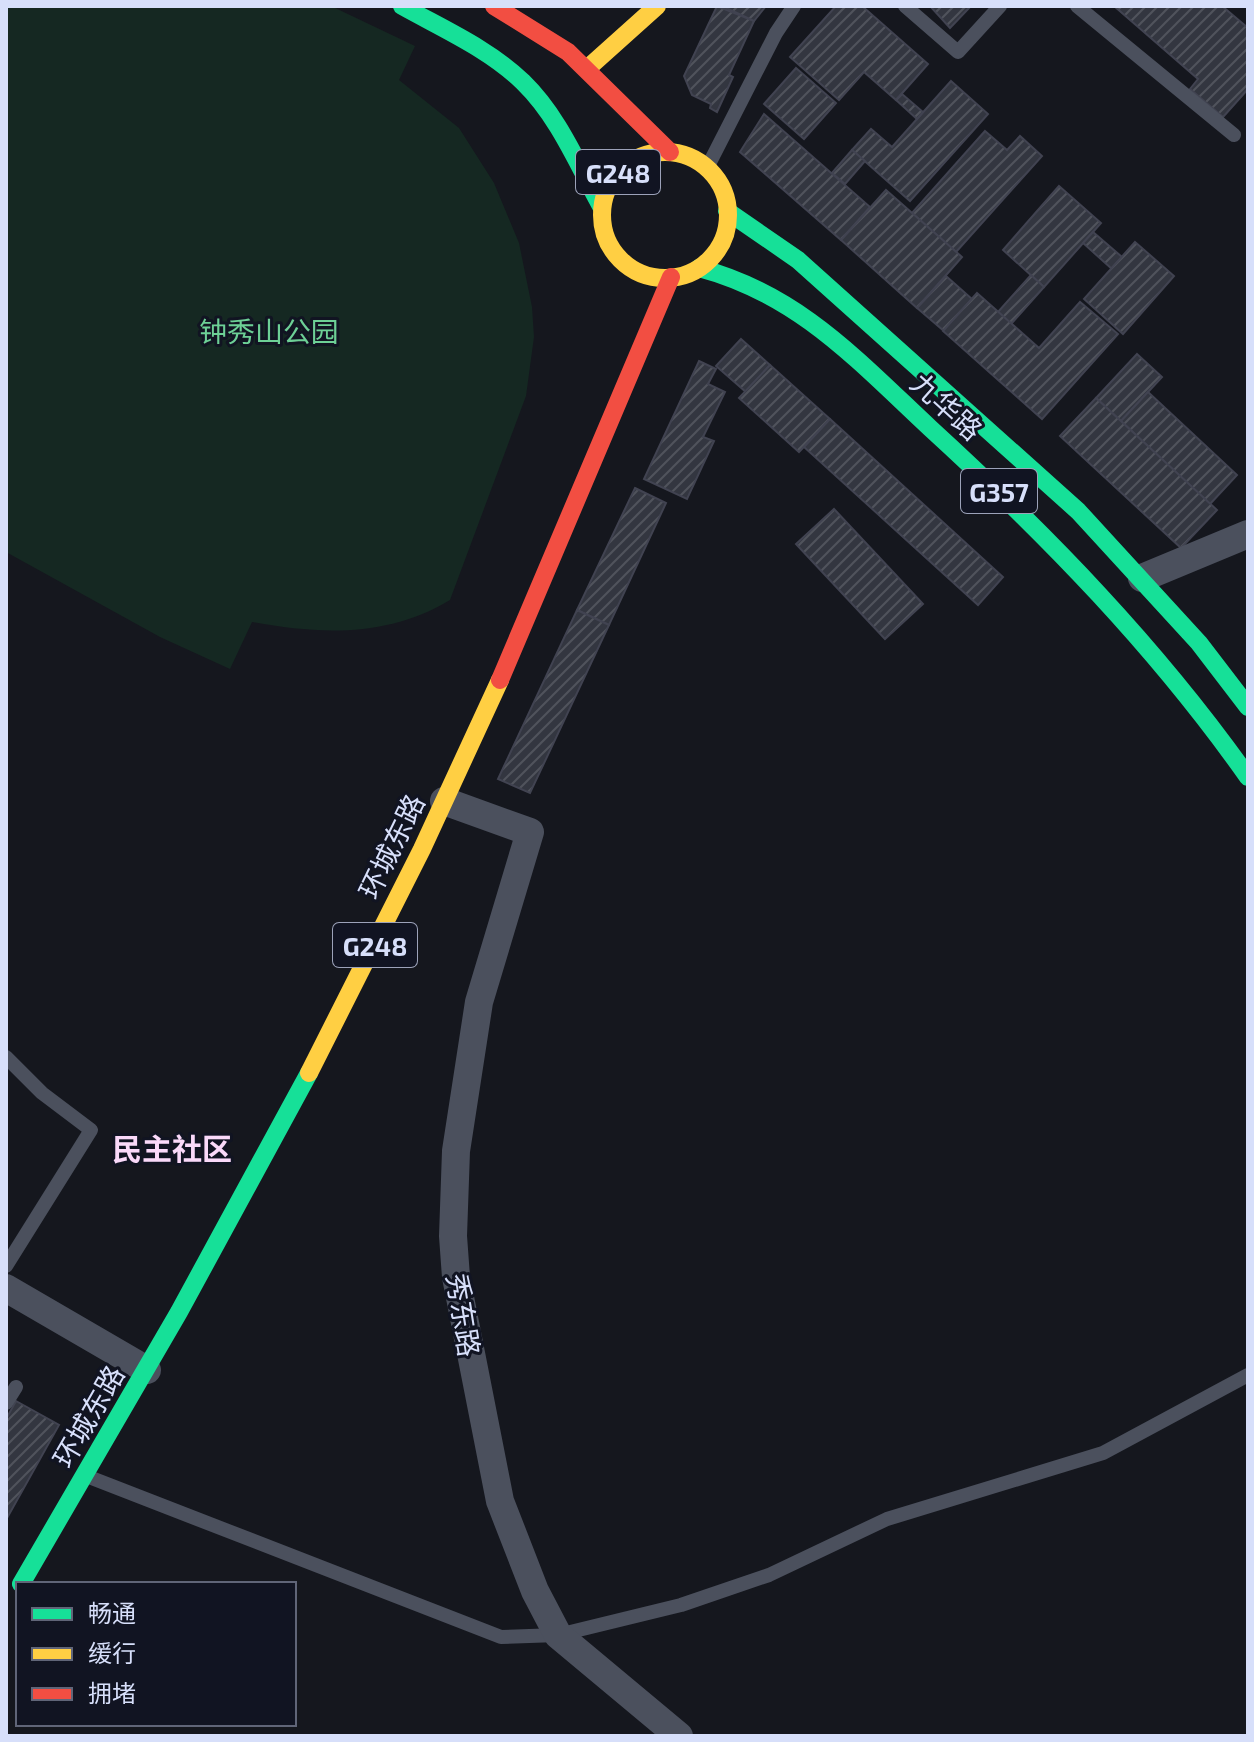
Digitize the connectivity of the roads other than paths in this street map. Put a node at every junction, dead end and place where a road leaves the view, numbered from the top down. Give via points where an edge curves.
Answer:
1 (402, 6) edge
2 (494, 6) edge
3 (657, 6) edge
4 (794, 6) edge
5 (905, 6) edge
6 (1000, 6) edge
7 (1077, 6) edge
8 (589, 67) junction
9 (1234, 135) dead end
10 (670, 152) junction
11 (707, 168) junction
12 (602, 208) junction
13 (727, 211) junction
14 (699, 268) junction
15 (671, 277) junction
16 (1248, 534) edge
17 (1142, 578) junction
18 (1248, 707) edge
19 (1248, 777) edge
20 (444, 801) junction
21 (6, 1057) edge
22 (6, 1266) edge
23 (6, 1288) edge
24 (147, 1370) junction
25 (1248, 1375) edge
26 (16, 1387) dead end
27 (6, 1403) edge
28 (85, 1476) junction
29 (22, 1582) edge
30 (558, 1635) junction
31 (679, 1736) edge

1 - 12 main road, G248 via 485,52 522,81 553,120
2 - 8 main road, G248 via 529,23
3 - 8 main road
4 - 11 lane
5 - 6 lane via 958,52
7 - 9 lane
8 - 10 main road, G248
10 - 11 main road, G248
10 - 12 main road, G248 via 632,160 606,190
11 - 13 main road via 725,195
12 - 15 main road, G248 via 603,227 620,259 635,270
13 - 14 main road via 721,243
13 - 17 main road, 九华路 / G357 via 798,260 1078,511
14 - 15 main road
14 - 19 main road, 九华路 / G357 via 742,278 807,316 1037,526 1170,667
15 - 20 main road, 环城东路 / G248 via 549,569
16 - 17 street
17 - 18 main road, 九华路 / G357
20 - 24 main road, 环城东路 / G248 via 280,1129
20 - 30 street, 秀东路 via 530,832 479,1002 456,1151 453,1236 456,1277 500,1501 525,1569
21 - 22 lane via 91,1130
23 - 24 street
24 - 28 main road, 环城东路 / G248
25 - 30 lane via 1103,1453 887,1519 769,1575 681,1605
26 - 27 lane
28 - 29 main road, 环城东路 / G248
28 - 30 lane via 501,1637
30 - 31 street, 秀东路

